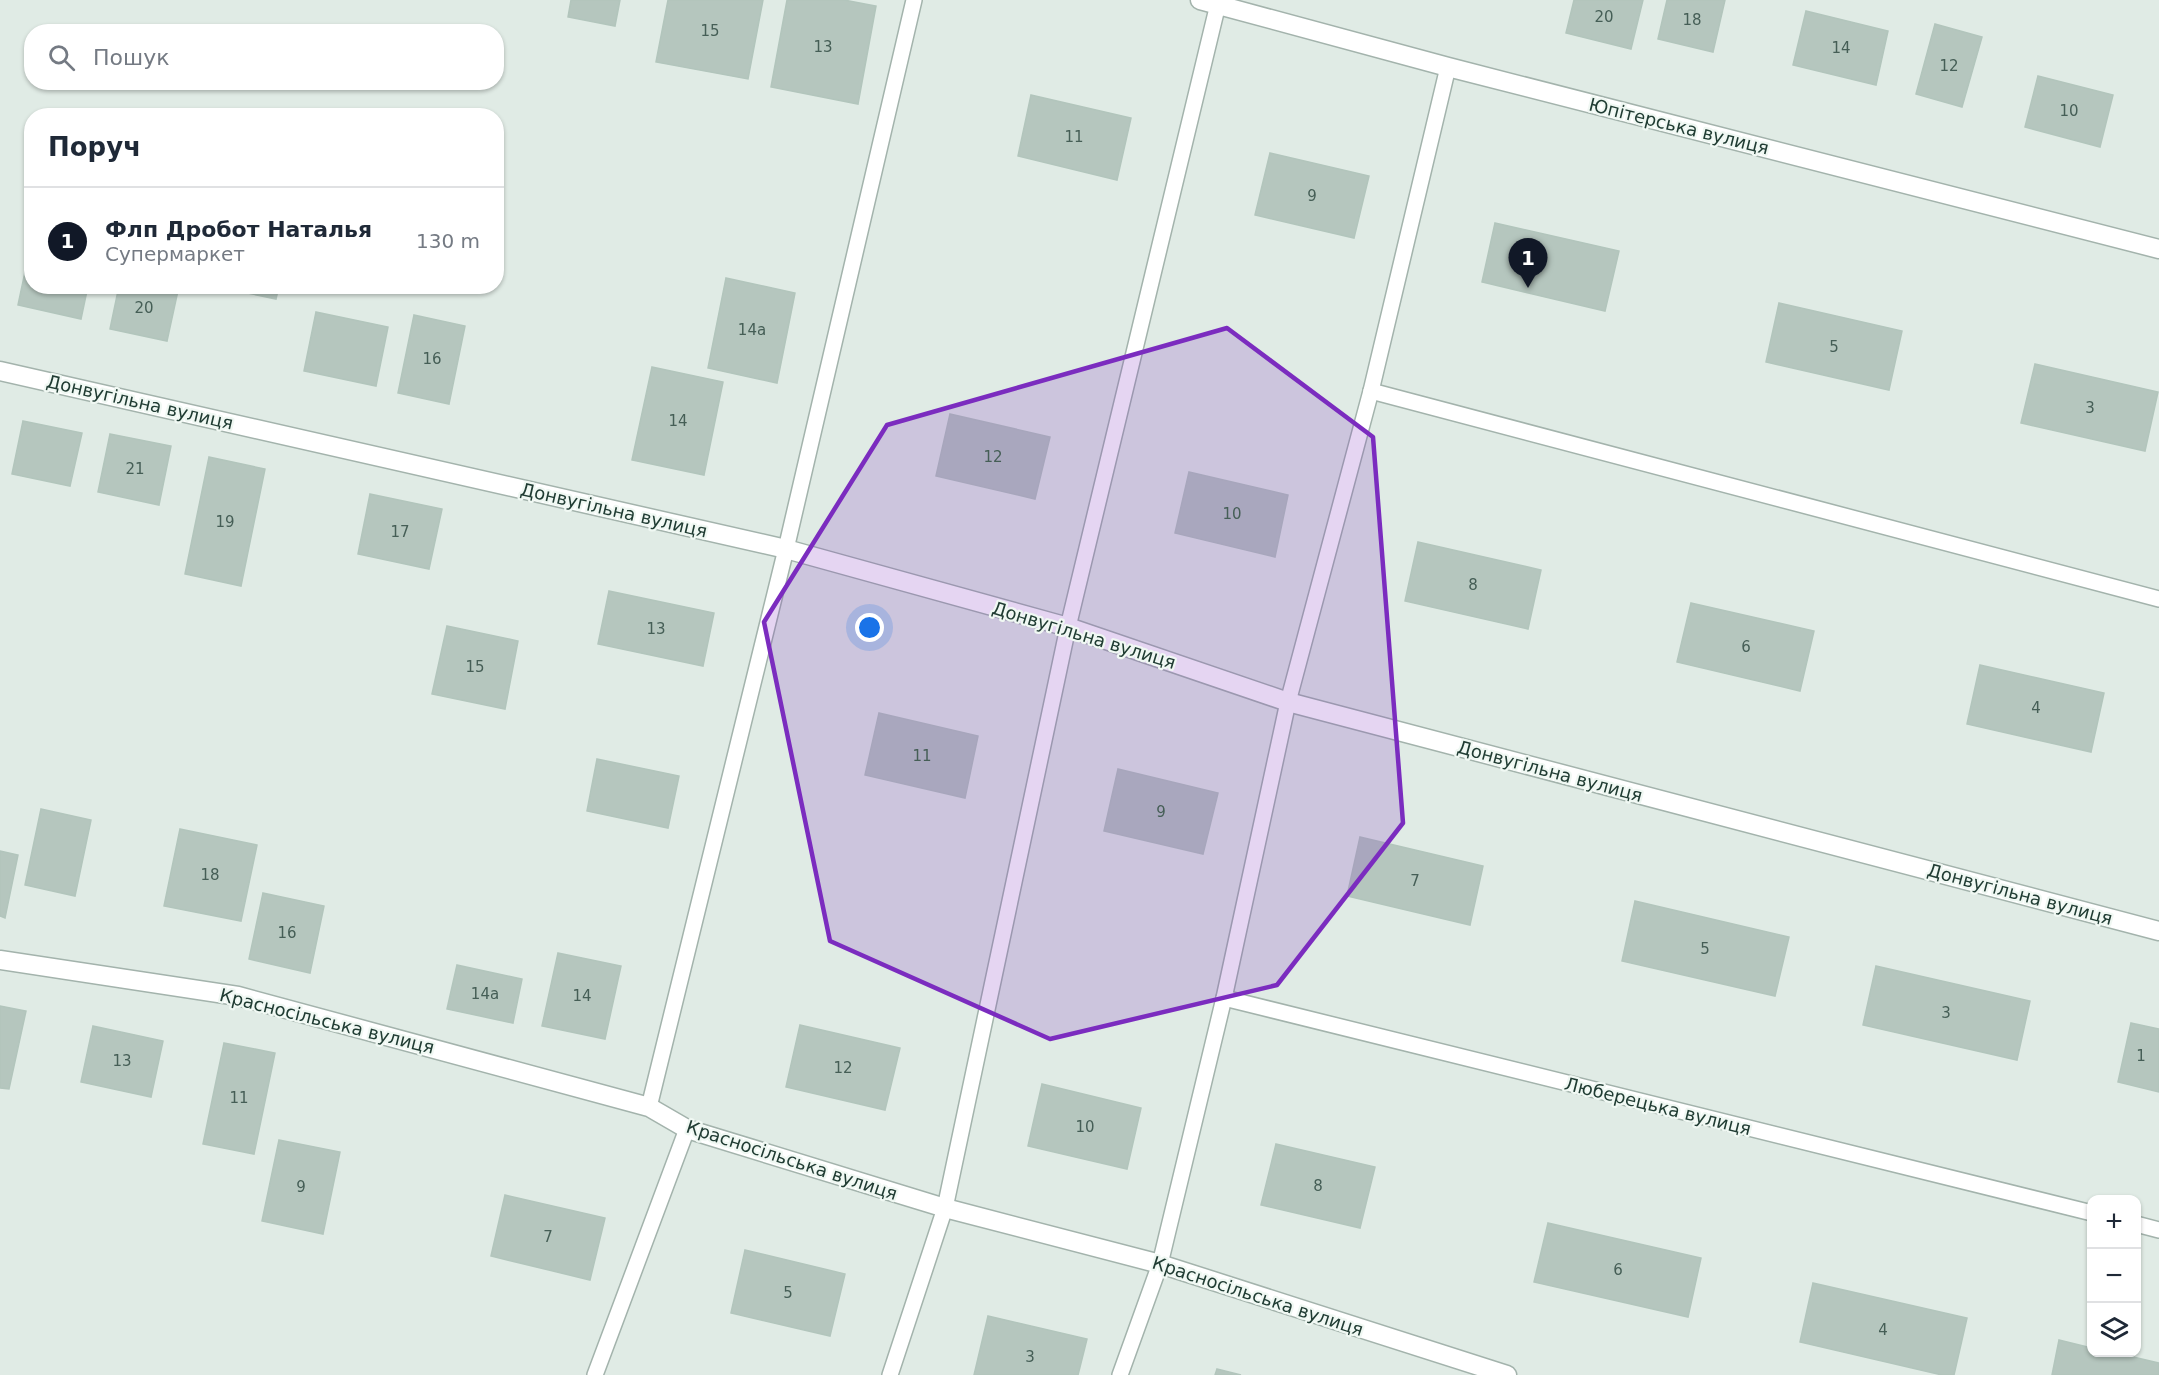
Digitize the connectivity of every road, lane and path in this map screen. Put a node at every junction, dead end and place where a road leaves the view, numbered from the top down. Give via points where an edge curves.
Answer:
1 (914, 0) edge
2 (1209, 2) edge
3 (1448, 68) junction
4 (2159, 249) edge
5 (0, 370) edge
6 (1371, 391) junction
7 (786, 549) junction
8 (2159, 598) edge
9 (1068, 627) junction
10 (1288, 702) junction
11 (2159, 931) edge
12 (0, 960) edge
13 (1224, 998) junction
14 (649, 1107) junction
15 (687, 1129) junction
16 (945, 1208) junction
17 (2087, 1212) edge
18 (2141, 1225) edge
19 (2159, 1230) edge
20 (1160, 1264) junction
21 (595, 1375) edge
22 (890, 1375) edge
23 (1120, 1375) edge
24 (1507, 1375) edge

1 - 7 lane
2 - 3 street, Юпітерська вулиця
2 - 9 lane
3 - 4 street, Юпітерська вулиця
3 - 6 lane
5 - 7 street, Донвугільна вулиця
6 - 8 lane
6 - 10 lane
7 - 9 street, Донвугільна вулиця
7 - 14 lane
9 - 10 street, Донвугільна вулиця
9 - 16 lane
10 - 11 street, Донвугільна вулиця
10 - 13 lane
12 - 14 street, Красносільська вулиця via 238,996
13 - 17 lane, Люберецька вулиця
13 - 20 lane
14 - 15 street, Красносільська вулиця
15 - 16 street, Красносільська вулиця
15 - 21 lane
16 - 20 street, Красносільська вулиця
16 - 22 lane
18 - 19 lane
20 - 23 lane
20 - 24 street, Красносільська вулиця

